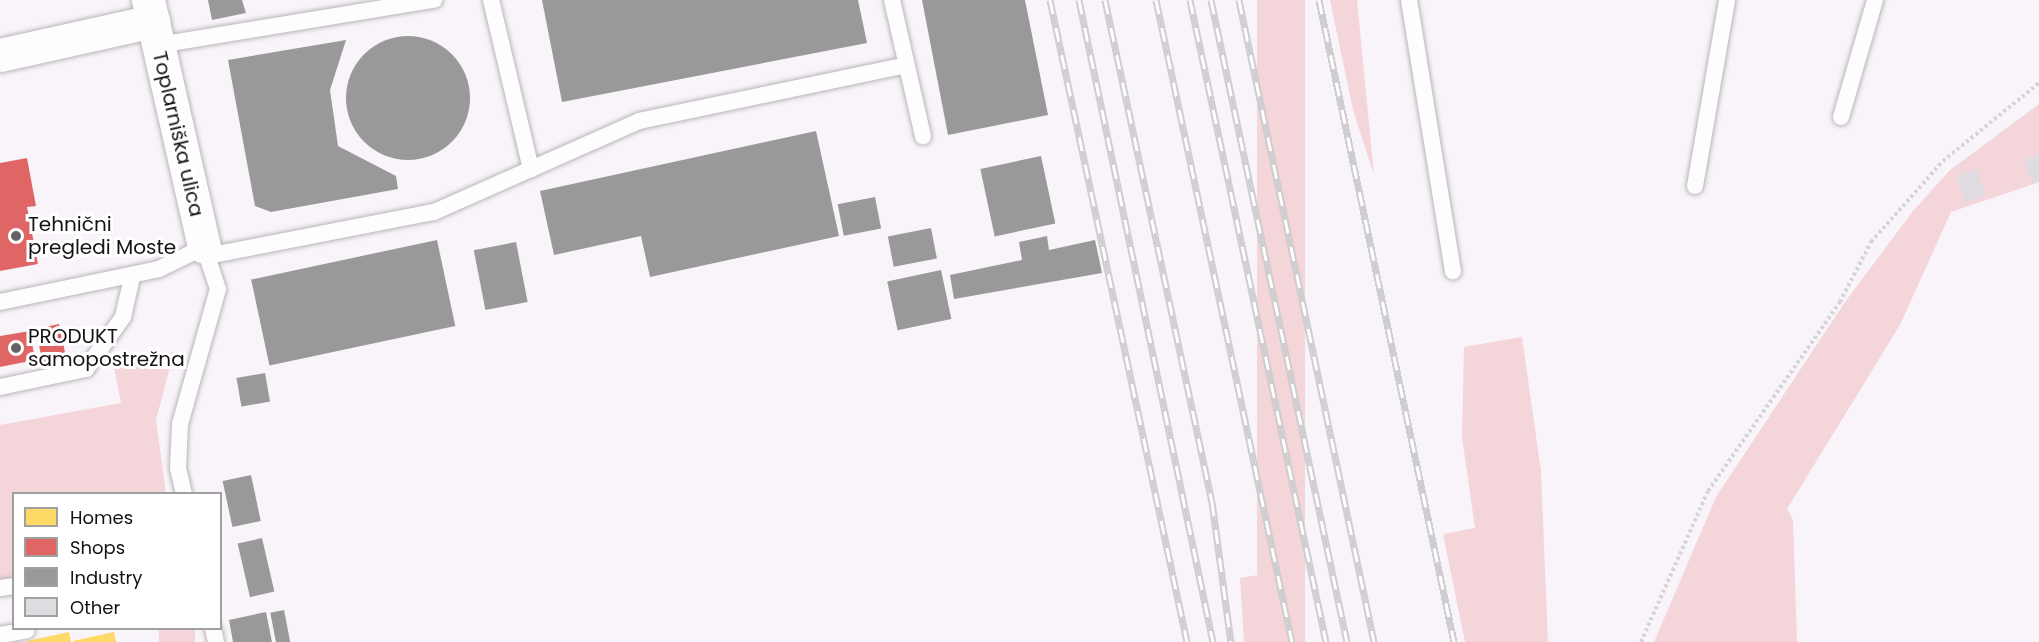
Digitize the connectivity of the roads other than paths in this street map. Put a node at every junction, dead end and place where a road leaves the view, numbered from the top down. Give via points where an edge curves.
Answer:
1 (434, 0) edge
2 (491, 0) edge
3 (892, 0) edge
4 (1408, 0) edge
5 (1727, 0) edge
6 (1875, 0) edge
7 (153, 22) edge
8 (0, 55) edge
9 (906, 65) junction
10 (1841, 117) dead end
11 (923, 137) dead end
12 (531, 169) junction
13 (1695, 186) dead end
14 (206, 251) junction
15 (1453, 271) dead end
16 (132, 277) junction
17 (0, 302) edge
18 (0, 387) edge
19 (184, 492) edge
20 (27, 630) edge
21 (0, 635) edge

1 - 7 lane
2 - 12 lane
3 - 9 lane
4 - 15 lane
5 - 13 lane
6 - 10 lane
7 - 8 street
7 - 14 street, Toplarniška ulica
9 - 11 lane
9 - 12 lane via 639,122
12 - 14 lane via 434,212
14 - 16 lane
14 - 19 lane via 218,289 180,424 178,468
16 - 17 lane
16 - 18 lane via 123,317 86,369
20 - 21 lane

